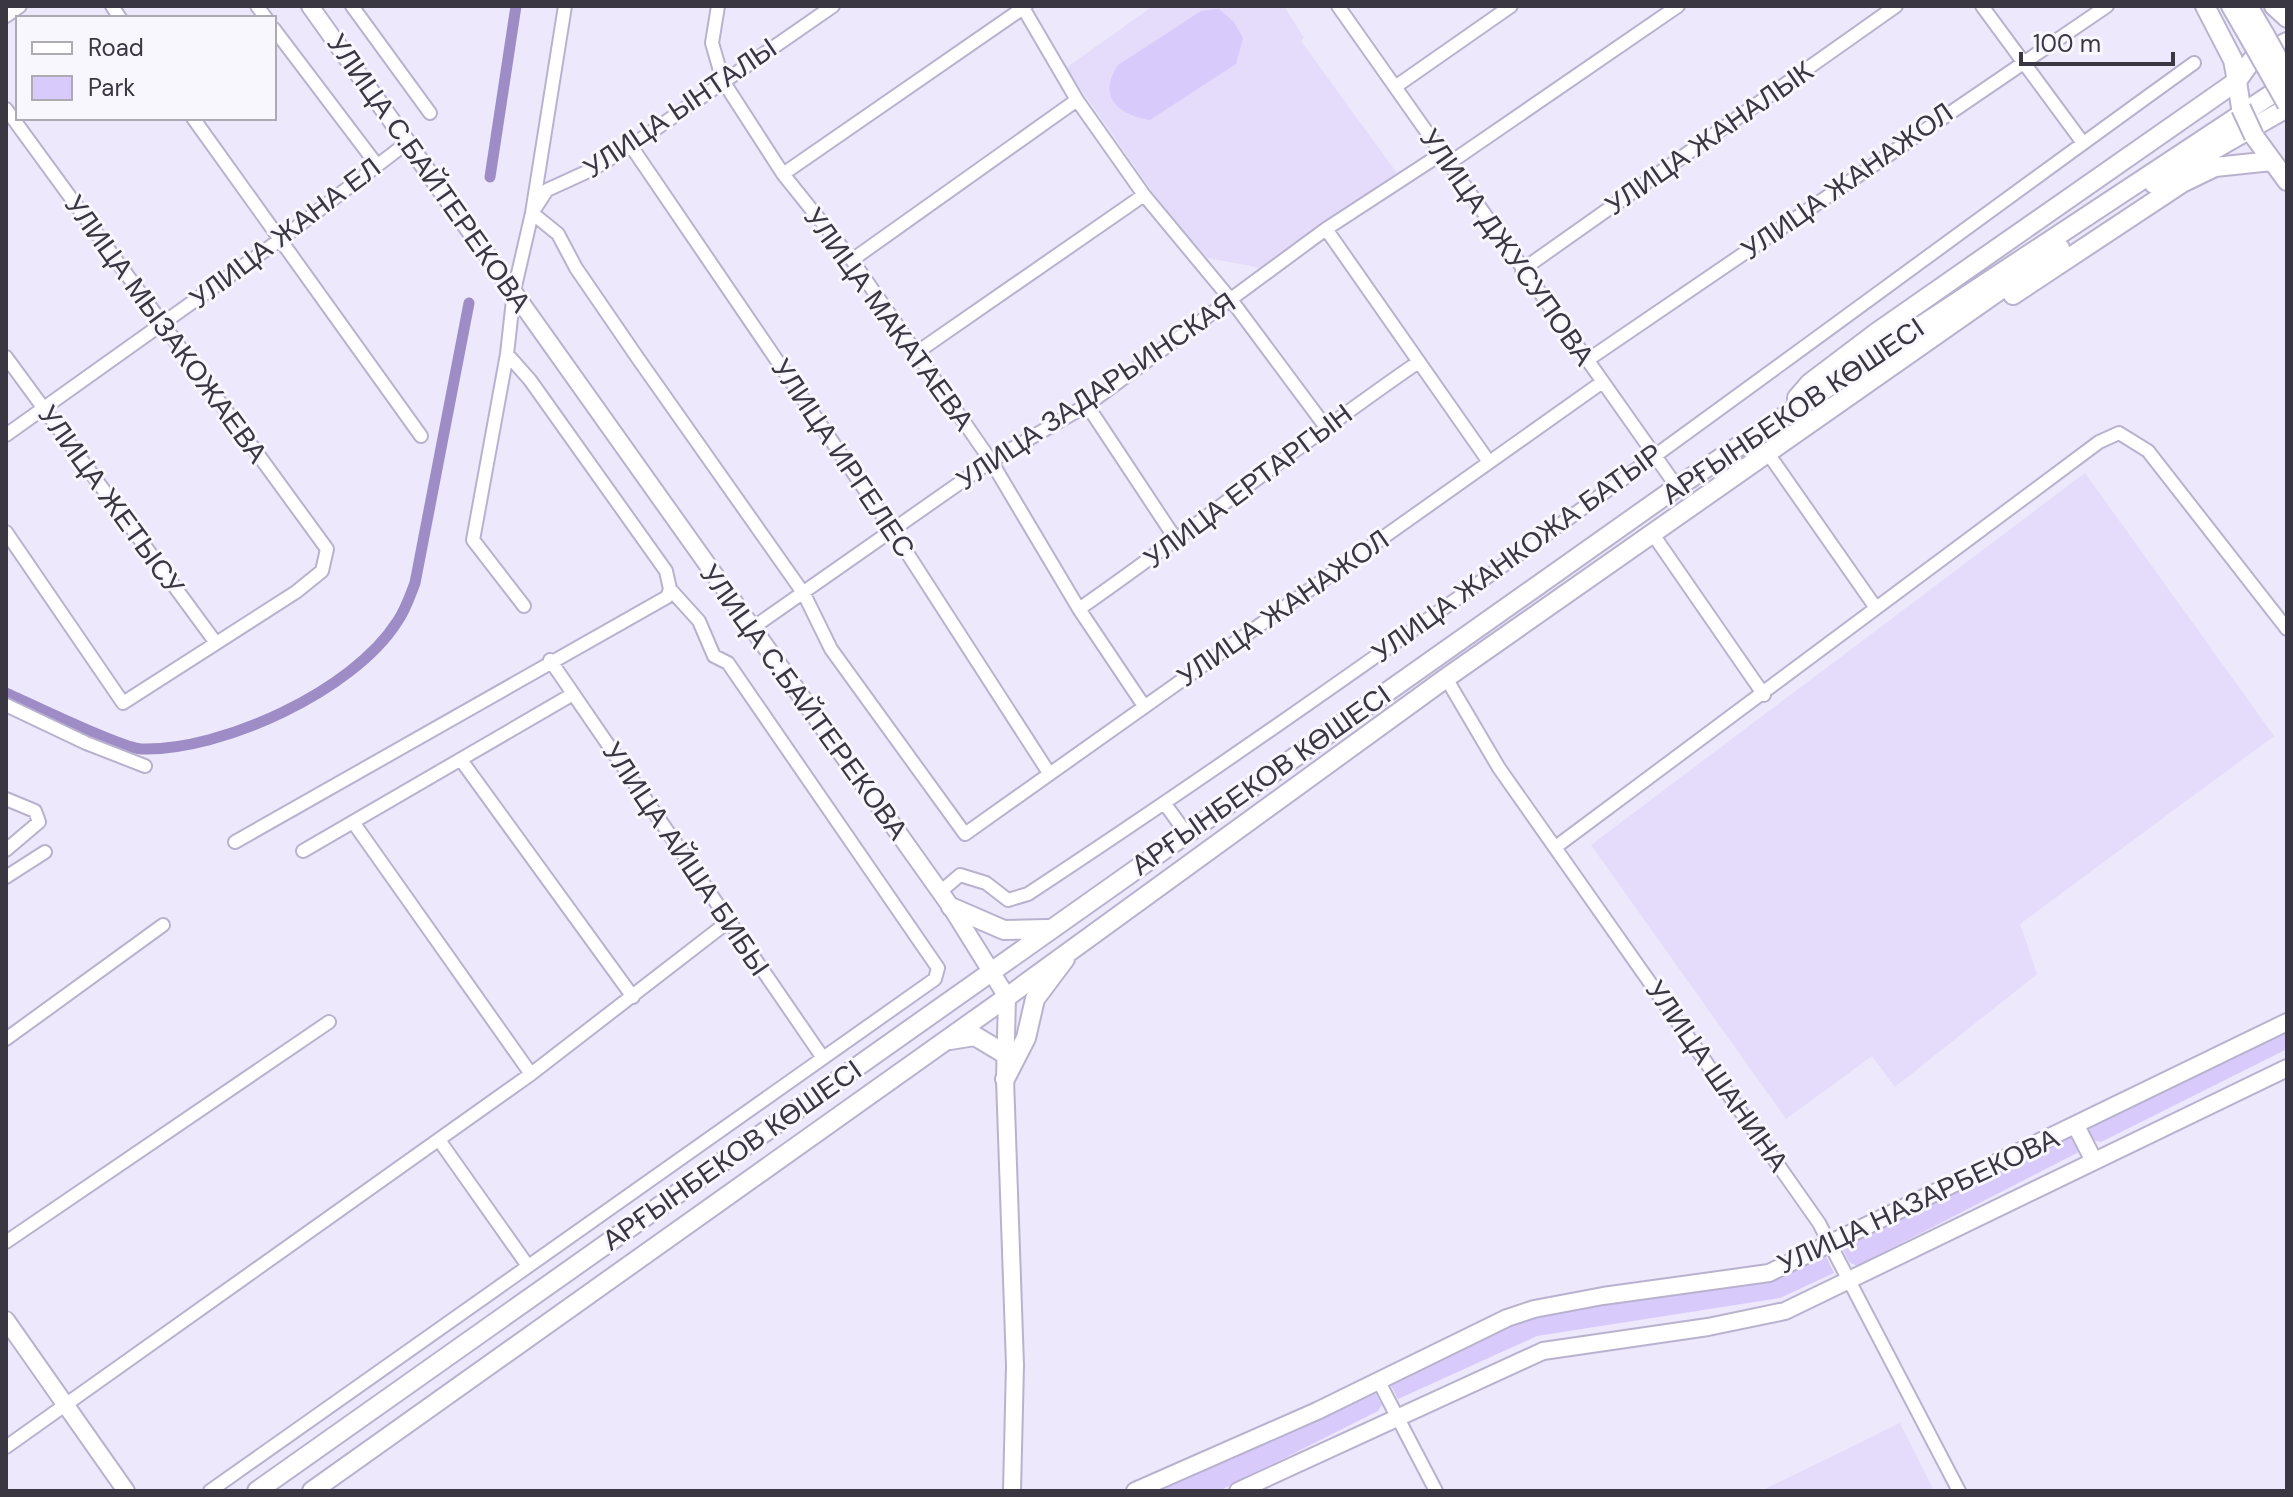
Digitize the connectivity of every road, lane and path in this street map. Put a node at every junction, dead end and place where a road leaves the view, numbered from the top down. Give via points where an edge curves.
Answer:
1 (20, 6) edge
2 (310, 6) edge
3 (352, 6) edge
4 (565, 6) edge
5 (718, 6) edge
6 (833, 6) edge
7 (1024, 6) edge
8 (1511, 6) edge
9 (1678, 6) edge
10 (1896, 6) edge
11 (1982, 6) edge
12 (2107, 6) edge
13 (2205, 6) edge
14 (2231, 6) edge
15 (2248, 6) edge
16 (2274, 6) edge
17 (1341, 7) edge
18 (6, 16) edge
19 (2287, 18) edge
20 (276, 32) edge
21 (2259, 40) junction
22 (2287, 42) edge
23 (2021, 62) junction
24 (2194, 63) dead end
25 (2287, 75) edge
26 (723, 81) junction
27 (2237, 81) junction
28 (2287, 84) edge
29 (1395, 87) junction
30 (1077, 100) junction
31 (2287, 106) edge
32 (6, 109) edge
33 (430, 113) dead end
34 (194, 120) edge
35 (408, 142) junction
36 (2083, 143) junction
37 (631, 146) junction
38 (1445, 159) junction
39 (2272, 161) junction
40 (377, 165) junction
41 (783, 174) junction
42 (2287, 181) edge
43 (1144, 195) junction
44 (532, 213) junction
45 (1326, 229) junction
46 (281, 239) junction
47 (852, 260) junction
48 (1522, 270) junction
49 (514, 291) junction
50 (1232, 301) junction
51 (162, 324) junction
52 (916, 353) junction
53 (507, 354) junction
54 (6, 357) edge
55 (1589, 359) junction
56 (1417, 363) junction
57 (1601, 383) junction
58 (1087, 405) junction
59 (44, 408) junction
60 (1776, 420) junction
61 (1325, 426) junction
62 (6, 435) edge
63 (1791, 435) junction
64 (421, 436) dead end
65 (1767, 452) junction
66 (1656, 454) junction
67 (991, 461) junction
68 (1489, 462) junction
69 (1677, 487) junction
70 (893, 531) junction
71 (6, 532) edge
72 (1652, 533) junction
73 (1177, 541) junction
74 (670, 589) junction
75 (804, 594) junction
76 (524, 606) dead end
77 (1876, 608) junction
78 (1079, 609) junction
79 (751, 629) junction
80 (2287, 629) edge
81 (216, 643) junction
82 (550, 660) junction
83 (1446, 678) junction
84 (573, 694) junction
85 (1764, 695) junction
86 (6, 705) edge
87 (1144, 706) junction
88 (461, 760) junction
89 (145, 766) dead end
90 (1049, 773) junction
91 (6, 799) edge
92 (1165, 804) junction
93 (353, 822) junction
94 (1186, 833) junction
95 (235, 842) dead end
96 (1557, 846) junction
97 (6, 850) edge
98 (303, 851) dead end
99 (45, 852) dead end
100 (6, 877) edge
101 (940, 892) junction
102 (951, 907) junction
103 (729, 921) junction
104 (163, 925) dead end
105 (1049, 929) junction
106 (1067, 953) junction
107 (990, 972) junction
108 (633, 997) junction
109 (1007, 997) junction
110 (329, 1022) dead end
111 (2287, 1022) edge
112 (6, 1039) edge
113 (944, 1042) junction
114 (1005, 1054) junction
115 (823, 1058) junction
116 (2287, 1068) edge
117 (531, 1074) junction
118 (1005, 1079) junction
119 (2076, 1126) junction
120 (439, 1140) junction
121 (2094, 1161) junction
122 (6, 1242) edge
123 (1830, 1244) junction
124 (528, 1266) junction
125 (1852, 1281) junction
126 (486, 1296) junction
127 (501, 1318) junction
128 (6, 1320) edge
129 (1378, 1380) junction
130 (65, 1405) junction
131 (1397, 1419) junction
132 (6, 1447) edge
133 (126, 1491) edge
134 (210, 1491) edge
135 (257, 1491) edge
136 (312, 1491) edge
137 (1012, 1491) edge
138 (1135, 1491) edge
139 (1238, 1491) edge
140 (1436, 1491) edge
141 (1959, 1491) edge

1 - 18 street
2 - 35 street, УЛИЦА С.БАЙТЕРЕКОВА
3 - 33 street
4 - 44 street
5 - 26 street, УЛИЦА МАКАТАЕВА via 712,43
6 - 26 street, УЛИЦА ЫНТАЛЫ
7 - 30 street
7 - 41 street
8 - 29 street
9 - 38 street, УЛИЦА ЗАДАРЬИНСКАЯ
10 - 48 street, УЛИЦА ЖАНАЛЫК
11 - 23 street
12 - 23 street, УЛИЦА ЖАНАЖОЛ
13 - 27 main road via 2233,60
14 - 21 main road
15 - 21 main road
16 - 19 main road
17 - 29 street, УЛИЦА ДЖУСУПОВА
20 - 40 street
21 - 25 main road, bridge
21 - 31 main road, bridge
22 - 27 main road via 2252,60
23 - 36 street
23 - 55 street, УЛИЦА ЖАНАЖОЛ
24 - 36 street, УЛИЦА ЖАНКОЖА БАТЫР
26 - 37 street, УЛИЦА ЫНТАЛЫ
26 - 41 street, УЛИЦА МАКАТАЕВА
27 - 39 main road, bridge via 2241,108
27 - 60 main road via 1876,333 1810,383
28 - 60 main road
29 - 38 street, УЛИЦА ДЖУСУПОВА
30 - 43 street
30 - 47 street
31 - 63 main road, АРҒЫНБЕКОВ КӨШЕСІ via 2130,199
32 - 51 street, УЛИЦА МЫЗАКОЖАЕВА
34 - 46 street
35 - 40 street, УЛИЦА ЖАНА ЕЛ
35 - 49 street, УЛИЦА С.БАЙТЕРЕКОВА
36 - 66 street, УЛИЦА ЖАНКОЖА БАТЫР
37 - 44 street, УЛИЦА ЫНТАЛЫ via 547,190
37 - 70 street, УЛИЦА ИРГЕЛЕС
38 - 45 street, УЛИЦА ЗАДАРЬИНСКАЯ
38 - 48 street, УЛИЦА ДЖУСУПОВА
39 - 42 main road
39 - 63 main road via 2215,167 2182,183 1874,390
40 - 46 street, УЛИЦА ЖАНА ЕЛ
41 - 47 street, УЛИЦА МАКАТАЕВА
43 - 50 street
43 - 52 street
44 - 49 street
44 - 75 street via 558,234 576,268
45 - 50 street, УЛИЦА ЗАДАРЬИНСКАЯ
45 - 56 street
46 - 51 street, УЛИЦА ЖАНА ЕЛ
46 - 64 street
47 - 52 street, УЛИЦА МАКАТАЕВА
48 - 55 street, УЛИЦА ДЖУСУПОВА
49 - 53 street
49 - 79 street, УЛИЦА С.БАЙТЕРЕКОВА
50 - 58 street, УЛИЦА ЗАДАРЬИНСКАЯ
50 - 61 street
51 - 59 street, УЛИЦА ЖАНА ЕЛ
51 - 81 street, УЛИЦА МЫЗАКОЖАЕВА via 327,549 322,571
52 - 67 street, УЛИЦА МАКАТАЕВА
53 - 74 street via 666,571
53 - 76 street via 473,540
54 - 59 street, УЛИЦА ЖЕТЫСУ
55 - 57 street, УЛИЦА ДЖУСУПОВА
56 - 61 street, УЛИЦА ЕРТАРГЫН
56 - 68 street
57 - 66 street, УЛИЦА ДЖУСУПОВА
57 - 68 street, УЛИЦА ЖАНАЖОЛ
58 - 67 street, УЛИЦА ЗАДАРЬИНСКАЯ
58 - 73 street
59 - 62 street, УЛИЦА ЖАНА ЕЛ
59 - 81 street, УЛИЦА ЖЕТЫСУ
60 - 69 main road, АРҒЫНБЕКОВ КӨШЕСІ
61 - 73 street, УЛИЦА ЕРТАРГЫН
63 - 65 main road, АРҒЫНБЕКОВ КӨШЕСІ
65 - 72 main road, АРҒЫНБЕКОВ КӨШЕСІ
65 - 77 street
66 - 69 street, УЛИЦА ДЖУСУПОВА
66 - 92 street, УЛИЦА ЖАНКОЖА БАТЫР
67 - 70 street, УЛИЦА ЗАДАРЬИНСКАЯ
67 - 78 street, УЛИЦА МАКАТАЕВА
68 - 87 street, УЛИЦА ЖАНАЖОЛ
69 - 94 main road, АРҒЫНБЕКОВ КӨШЕСІ
70 - 75 street, УЛИЦА ЗАДАРЬИНСКАЯ
70 - 90 street, УЛИЦА ИРГЕЛЕС
71 - 81 street via 123,703
72 - 83 main road, АРҒЫНБЕКОВ КӨШЕСІ
72 - 85 street
73 - 78 street, УЛИЦА ЕРТАРГЫН
74 - 82 street via 656,606
74 - 115 street via 699,621 714,656 728,663 938,968 935,979
75 - 79 street, УЛИЦА ЗАДАРЬИНСКАЯ
75 - 90 street, УЛИЦА ЖАНАЖОЛ via 831,649 965,834
77 - 80 street via 2099,442 2119,433 2148,451
77 - 85 street
78 - 87 street, УЛИЦА МАКАТАЕВА
79 - 101 street, УЛИЦА С.БАЙТЕРЕКОВА
82 - 84 street, УЛИЦА АЙША БИБЫ
82 - 95 street
83 - 96 street, УЛИЦА ШАНИНА via 1499,768
83 - 106 main road, АРҒЫНБЕКОВ КӨШЕСІ
84 - 88 street
84 - 103 street, УЛИЦА АЙША БИБЫ
85 - 96 street
86 - 89 street
87 - 90 street, УЛИЦА ЖАНАЖОЛ
88 - 93 street
88 - 108 street
91 - 97 street via 35,811 37,826
92 - 94 street
92 - 101 street, УЛИЦА ЖАНКОЖА БАТЫР via 1028,894 1008,900 986,883 960,875
93 - 98 street
93 - 117 street
94 - 105 main road, АРҒЫНБЕКОВ КӨШЕСІ
96 - 123 street, УЛИЦА ШАНИНА
99 - 100 street
101 - 102 street, УЛИЦА С.БАЙТЕРЕКОВА
102 - 105 main road via 1004,930
102 - 107 street, УЛИЦА С.БАЙТЕРЕКОВА
103 - 108 street
103 - 115 street, УЛИЦА АЙША БИБЫ
104 - 112 street
105 - 107 main road, АРҒЫНБЕКОВ КӨШЕСІ
106 - 109 main road, АРҒЫНБЕКОВ КӨШЕСІ
106 - 118 main road via 1035,999 1026,1038
107 - 109 street, УЛИЦА С.БАЙТЕРЕКОВА
107 - 127 main road, АРҒЫНБЕКОВ КӨШЕСІ
108 - 117 street
109 - 113 main road, АРҒЫНБЕКОВ КӨШЕСІ
109 - 114 street
110 - 122 street
111 - 119 street, УЛИЦА НАЗАРБЕКОВА
113 - 114 main road via 975,1036
113 - 136 main road, АРҒЫНБЕКОВ КӨШЕСІ
114 - 118 street
115 - 124 street
116 - 121 street, УЛИЦА НАЗАРБЕКОВА
117 - 120 street
118 - 137 street via 1014,1335
119 - 121 street
119 - 123 street, УЛИЦА НАЗАРБЕКОВА
120 - 124 street
120 - 130 street
121 - 125 street, УЛИЦА НАЗАРБЕКОВА
123 - 125 street, УЛИЦА ШАНИНА
123 - 129 street, УЛИЦА НАЗАРБЕКОВА via 1769,1273 1534,1309
124 - 126 street
125 - 131 street, УЛИЦА НАЗАРБЕКОВА via 1785,1311 1543,1351
125 - 141 street, УЛИЦА ШАНИНА
126 - 127 street
126 - 134 street
127 - 135 main road, АРҒЫНБЕКОВ КӨШЕСІ
128 - 130 street
129 - 131 street
129 - 138 street, УЛИЦА НАЗАРБЕКОВА
130 - 132 street
130 - 133 street
131 - 139 street, УЛИЦА НАЗАРБЕКОВА
131 - 140 street

